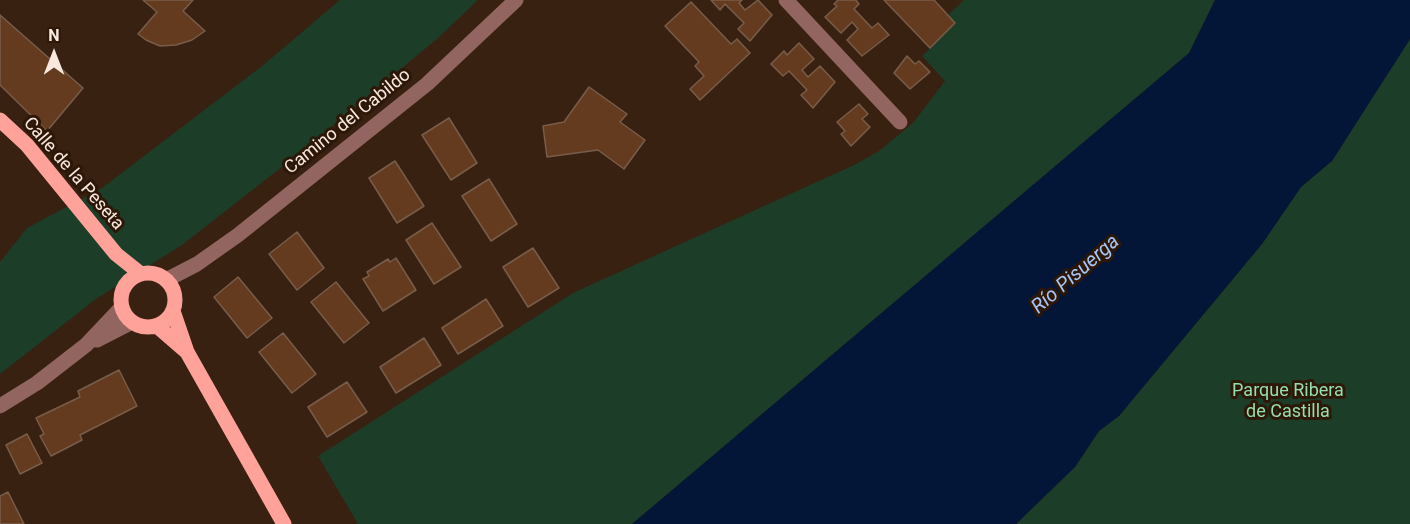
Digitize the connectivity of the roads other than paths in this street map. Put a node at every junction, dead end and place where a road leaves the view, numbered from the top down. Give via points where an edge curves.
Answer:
1 (516, 0) edge
2 (786, 0) edge
3 (0, 120) edge
4 (900, 122) dead end
5 (116, 254) junction
6 (141, 274) junction
7 (127, 285) junction
8 (169, 285) junction
9 (122, 307) junction
10 (173, 311) junction
11 (132, 322) junction
12 (157, 326) junction
13 (86, 345) junction
14 (187, 352) junction
15 (0, 406) edge
16 (284, 524) edge

1 - 8 street, Camino del Cabildo via 427,84
2 - 4 street
3 - 5 main road, Calle de la Peseta via 27,145
5 - 6 main road, Calle de la Peseta
5 - 7 main road, Calle de la Peseta
6 - 7 main road
6 - 8 main road via 154,274
7 - 9 main road
8 - 10 main road via 175,296
9 - 11 main road
9 - 13 street
10 - 12 main road
10 - 14 main road
11 - 12 main road
11 - 13 street
12 - 14 main road
13 - 15 street
14 - 16 main road

